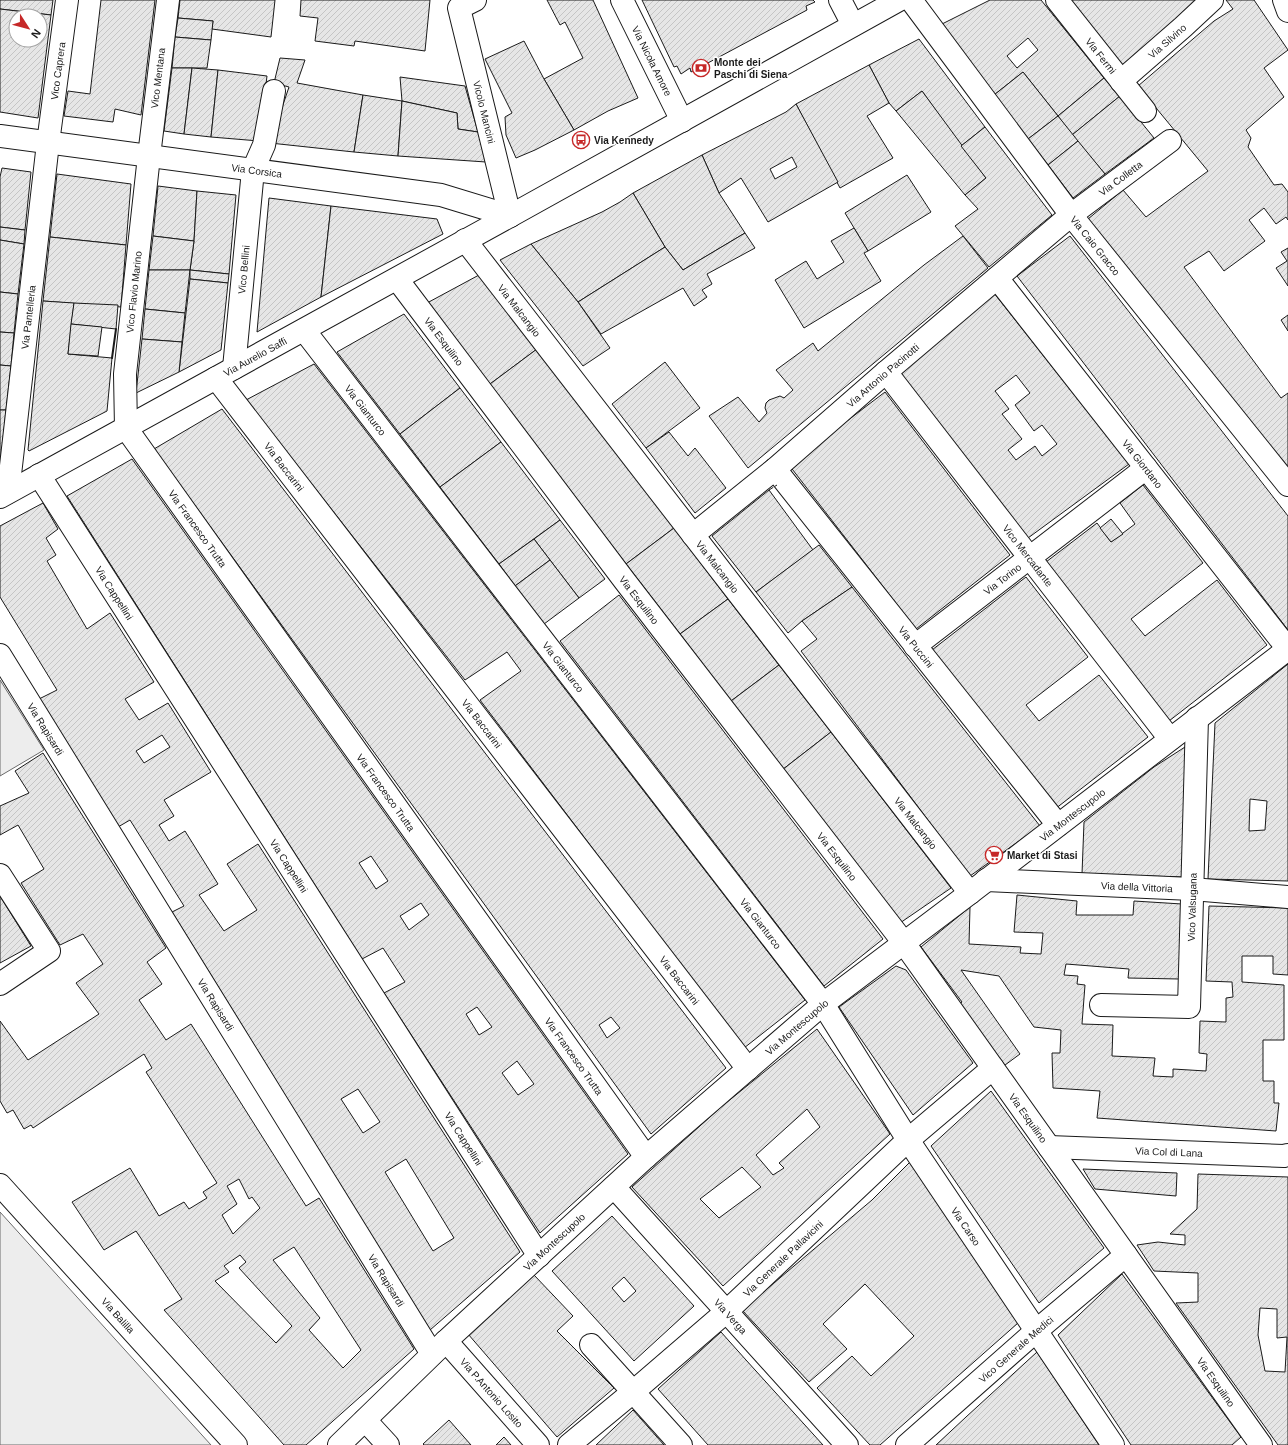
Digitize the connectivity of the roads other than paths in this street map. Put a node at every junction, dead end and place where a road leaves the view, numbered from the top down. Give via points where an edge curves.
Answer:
1 (67, 0) edge
2 (168, 0) edge
3 (622, 0) edge
4 (840, 0) edge
5 (899, 0) edge
6 (911, 0) edge
7 (1057, 0) edge
8 (1212, 0) edge
9 (467, 4) edge
10 (853, 25) junction
11 (1121, 81) junction
12 (274, 91) dead end
13 (1145, 111) dead end
14 (682, 121) junction
15 (0, 136) edge
16 (1170, 141) dead end
17 (48, 143) junction
18 (149, 156) junction
19 (253, 170) junction
20 (1071, 215) junction
21 (510, 216) junction
22 (465, 240) junction
23 (397, 278) junction
24 (997, 278) junction
25 (304, 330) junction
26 (886, 372) junction
27 (225, 373) junction
28 (126, 428) junction
29 (1146, 468) junction
30 (775, 469) junction
31 (39, 475) junction
32 (1288, 485) edge
33 (4, 494) edge
34 (693, 535) junction
35 (1030, 558) junction
36 (915, 646) junction
37 (1288, 649) edge
38 (0, 655) edge
39 (1197, 718) junction
40 (1170, 739) junction
41 (1058, 825) junction
42 (0, 875) edge
43 (978, 887) junction
44 (1192, 889) junction
45 (1288, 897) edge
46 (904, 943) junction
47 (0, 984) edge
48 (823, 1004) junction
49 (1101, 1005) dead end
50 (993, 1068) junction
51 (748, 1069) junction
52 (908, 1140) junction
53 (1049, 1147) junction
54 (1288, 1155) edge
55 (646, 1157) junction
56 (0, 1185) edge
57 (614, 1186) junction
58 (1126, 1255) junction
59 (538, 1256) junction
60 (726, 1311) junction
61 (1036, 1331) junction
62 (591, 1345) dead end
63 (439, 1348) junction
64 (633, 1392) junction
65 (365, 1420) junction
66 (236, 1445) edge
67 (339, 1445) edge
68 (388, 1445) edge
69 (538, 1445) edge
70 (569, 1445) edge
71 (681, 1445) edge
72 (847, 1445) edge
73 (907, 1445) edge
74 (1113, 1445) edge
75 (1261, 1445) edge

1 - 17 street, Vico Caprera
2 - 18 street, Vico Mentana
3 - 14 street, Via Nicola Amore
4 - 10 street
5 - 10 street, Via Aurelio Saffi
6 - 20 street, Via Caio Gracco
7 - 11 street, Via Fermi
8 - 11 street, Via Silvino
9 - 21 street, Vicolo Mancini
10 - 14 street, Via Aurelio Saffi
11 - 13 street, Via Fermi
12 - 19 street, Vico Bellini via 264,145
14 - 21 street, Via Aurelio Saffi
15 - 17 street, Via Corsica
16 - 20 street, Via Colletta
17 - 18 street, Via Corsica
17 - 33 street, Via Pantelleria
18 - 19 street, Via Corsica
18 - 28 street, Vico Flavio Marino via 125,374
19 - 21 street, Via Corsica via 440,196
19 - 27 street, Vico Bellini
20 - 24 street, Via Antonio Pacinotti
20 - 32 street, Via Caio Gracco
21 - 22 street, Via Aurelio Saffi
22 - 23 street, Via Aurelio Saffi
22 - 34 street, Via Malcangio
23 - 25 street, Via Aurelio Saffi
23 - 46 street, Via Esquilino via 624,580
24 - 26 street, Via Antonio Pacinotti
24 - 29 street, Via Giordano
25 - 27 street, Via Aurelio Saffi
25 - 48 street, Via Gianturco
26 - 30 street, Via Antonio Pacinotti
26 - 35 street, Vico Mercadante
27 - 28 street, Via Aurelio Saffi
27 - 51 street, Via Baccarini
28 - 31 street, Via Aurelio Saffi
28 - 55 street, Via Francesco Trutta
29 - 35 street, Via Torino
29 - 37 street, Via Giordano
30 - 34 street, Via Antonio Pacinotti
30 - 36 street, Via Puccini
31 - 33 street, Via Aurelio Saffi
31 - 59 street, Via Cappellini
34 - 43 street, Via Malcangio
35 - 36 street, Via Torino
35 - 40 street, Vico Mercadante
36 - 41 street, Via Puccini
37 - 39 street, Via Montescupolo
38 - 63 street, Via Rapisardi
39 - 40 street, Via Montescupolo
39 - 44 street, Vico Valsugana
40 - 41 street, Via Montescupolo
41 - 43 street, Via Montescupolo
42 - 47 street via 49,951
43 - 44 street, Via della Vittoria
43 - 46 street, Via Montescupolo
44 - 45 street, Via della Vittoria
44 - 49 street, Vico Valsugana via 1189,1008
46 - 48 street, Via Montescupolo
46 - 50 street, Via Esquilino
48 - 51 street, Via Montescupolo
48 - 52 street, Via Carso
50 - 52 street, Via Generale Pallavicini
50 - 53 street, Via Esquilino
51 - 55 street, Via Montescupolo
52 - 60 street, Via Generale Pallavicini
52 - 61 street, Via Carso
53 - 54 street, Via Col di Lana
53 - 58 street, Via Esquilino
55 - 57 street, Via Montescupolo
56 - 66 street, Via Balilla
57 - 59 street, Via Montescupolo
57 - 60 street, Via Verga
58 - 61 street, Vico Generale Medici
58 - 75 street, Via Esquilino
59 - 63 street, Via Montescupolo
60 - 64 street, Via Generale Pallavicini
60 - 72 street, Via Verga
61 - 73 street, Vico Generale Medici
61 - 74 street, Via Carso
62 - 64 street
63 - 65 street, Via Montescupolo
63 - 69 street, Via P.Antonio Losito
64 - 70 street, Via Generale Pallavicini
64 - 71 street
65 - 67 street, Via Montescupolo
65 - 68 street

